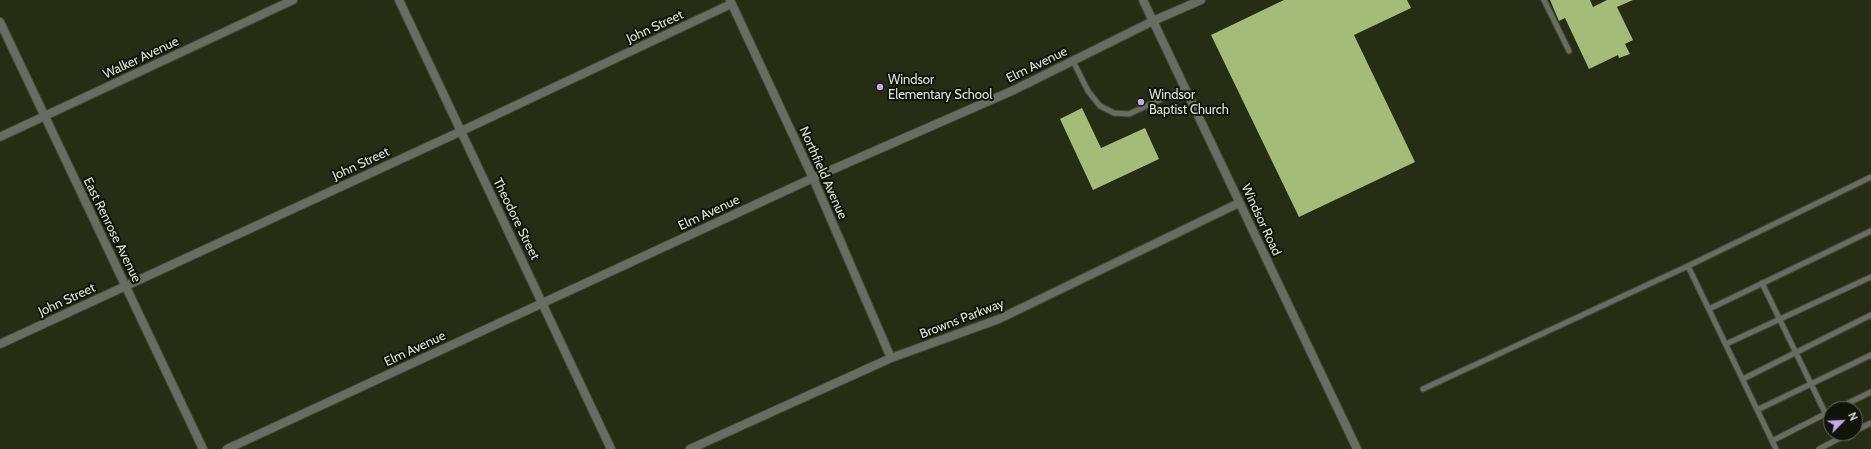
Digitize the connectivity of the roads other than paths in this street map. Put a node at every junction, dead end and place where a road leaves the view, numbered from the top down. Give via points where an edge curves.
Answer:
1 (293, 0) edge
2 (399, 0) edge
3 (1143, 0) edge
4 (1201, 0) edge
5 (1544, 0) edge
6 (731, 2) edge
7 (1191, 2) edge
8 (1153, 21) junction
9 (0, 22) edge
10 (1569, 51) dead end
11 (1073, 61) junction
12 (1185, 88) junction
13 (44, 117) junction
14 (461, 132) junction
15 (0, 137) edge
16 (1871, 177) edge
17 (813, 178) junction
18 (1239, 203) junction
19 (1871, 231) edge
20 (1688, 266) junction
21 (1871, 277) edge
22 (1762, 283) junction
23 (126, 286) junction
24 (543, 303) junction
25 (1709, 309) junction
26 (1871, 316) edge
27 (1779, 319) junction
28 (0, 344) edge
29 (1726, 344) junction
30 (1795, 352) junction
31 (1871, 355) edge
32 (891, 358) junction
33 (1743, 379) junction
34 (1811, 384) junction
35 (1423, 389) dead end
36 (1871, 392) edge
37 (1852, 401) edge
38 (1757, 410) junction
39 (1823, 410) edge
40 (1823, 415) edge
41 (1772, 441) junction
42 (1834, 441) edge
43 (203, 449) edge
44 (227, 449) edge
45 (611, 449) edge
46 (690, 449) edge
47 (1358, 449) edge
48 (1776, 449) edge
49 (1819, 449) edge

1 - 13 street, Walker Avenue
2 - 14 street, Theodore Street
3 - 8 street, Windsor Road
4 - 7 street, Elm Avenue
5 - 10 lane
6 - 14 street, John Street
6 - 17 street, Northfield Avenue
7 - 8 street, Elm Avenue
8 - 11 street, Elm Avenue
8 - 12 street, Windsor Road
9 - 13 street, East Renrose Avenue
11 - 12 lane via 1088,91 1100,106 1114,113 1129,114
11 - 17 street, Elm Avenue via 1014,90
12 - 18 street, Windsor Road
13 - 15 street, Walker Avenue
13 - 23 street, East Renrose Avenue
14 - 23 street, John Street
14 - 24 street, Theodore Street
16 - 20 lane
17 - 24 street, Elm Avenue
17 - 32 street, Northfield Avenue
18 - 32 street, Browns Parkway via 998,319
18 - 47 street, Windsor Road
19 - 22 lane
20 - 25 lane
20 - 35 lane
21 - 27 lane
22 - 25 lane
22 - 27 lane
23 - 28 street, John Street
23 - 43 street, East Renrose Avenue
24 - 44 street, Elm Avenue
24 - 45 street, Theodore Street
25 - 29 lane
26 - 30 lane
27 - 29 lane
27 - 30 lane
29 - 33 lane
30 - 33 lane
30 - 34 lane
31 - 34 lane
32 - 46 street, Browns Parkway
33 - 38 lane
34 - 38 lane
34 - 39 lane
36 - 37 lane
38 - 41 lane
40 - 41 lane
41 - 48 lane
42 - 49 lane

